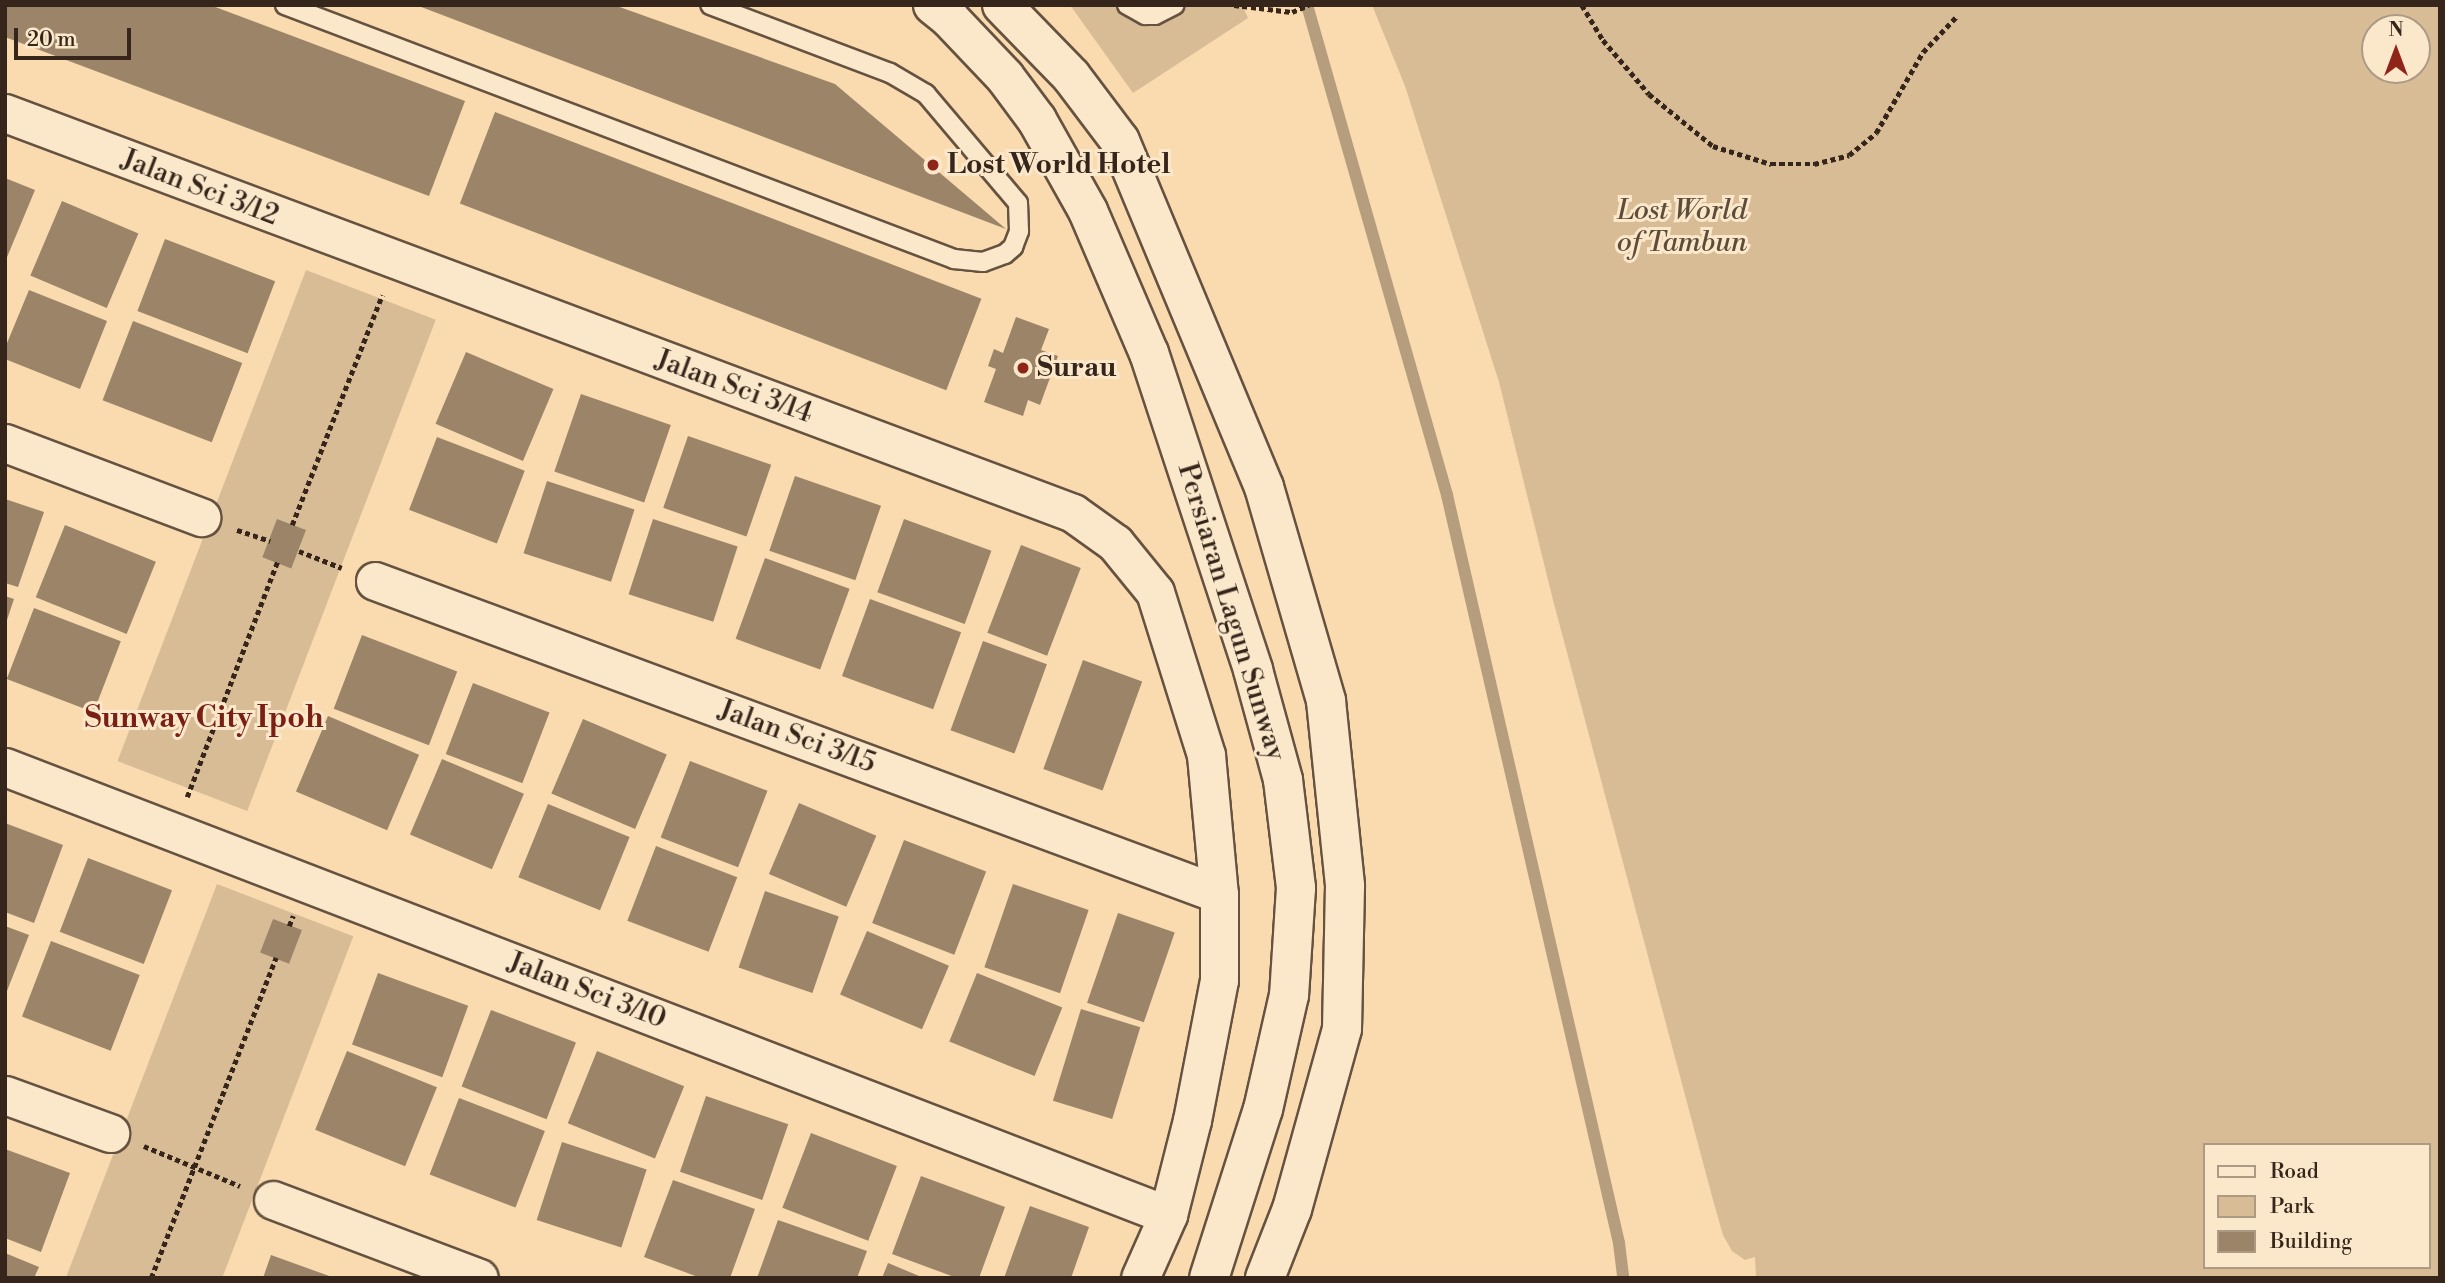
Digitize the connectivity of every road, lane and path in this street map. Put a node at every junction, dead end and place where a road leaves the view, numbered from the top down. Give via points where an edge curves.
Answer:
1 (285, 5) edge
2 (710, 5) edge
3 (933, 5) edge
4 (1002, 5) edge
5 (1127, 5) edge
6 (1175, 5) edge
7 (1234, 5) edge
8 (1310, 5) edge
9 (1582, 5) edge
10 (1956, 17) dead end
11 (5, 113) edge
12 (396, 262) junction
13 (5, 443) edge
14 (201, 517) dead end
15 (292, 525) dead end
16 (277, 562) dead end
17 (375, 580) dead end
18 (5, 767) edge
19 (174, 832) junction
20 (1219, 894) junction
21 (276, 958) dead end
22 (5, 1095) edge
23 (110, 1133) joint
24 (194, 1166) junction
25 (273, 1200) joint
26 (1168, 1215) junction
27 (151, 1278) edge
28 (479, 1278) edge
29 (1140, 1278) edge
30 (1209, 1278) edge
31 (1265, 1278) edge

1 - 2 lane via 954,259 983,262 1013,247 1020,218 1018,203 926,94 890,73
3 - 30 main road, Persiaran Lagun Sunway via 1005,77 1038,120 1088,211 1149,353 1254,670 1283,779 1296,888 1289,995 1263,1109
4 - 31 main road, Persiaran Lagun Sunway via 1071,76 1120,141 1264,487 1326,701 1345,886 1342,1029 1292,1209
5 - 6 lane via 1144,15 1155,15
7 - 8 path via 1292,12
9 - 10 path via 1602,40 1649,94 1713,146 1771,164 1814,164 1849,155 1876,132 1923,52
11 - 12 street, Jalan Sci 3/12
12 - 15 path
12 - 20 street, Jalan Sci 3/14 via 1073,513 1115,543 1155,592 1206,755
13 - 14 street
16 - 19 path
17 - 20 street, Jalan Sci 3/15
18 - 19 street, Jalan Sci 3/10
19 - 26 street, Jalan Sci 3/10
20 - 26 street, Jalan Sci 3/14 via 1219,981
21 - 24 path
22 - 23 street
23 - 24 path
24 - 25 path
24 - 27 path
25 - 28 street
26 - 29 street, Jalan Sci 3/14

